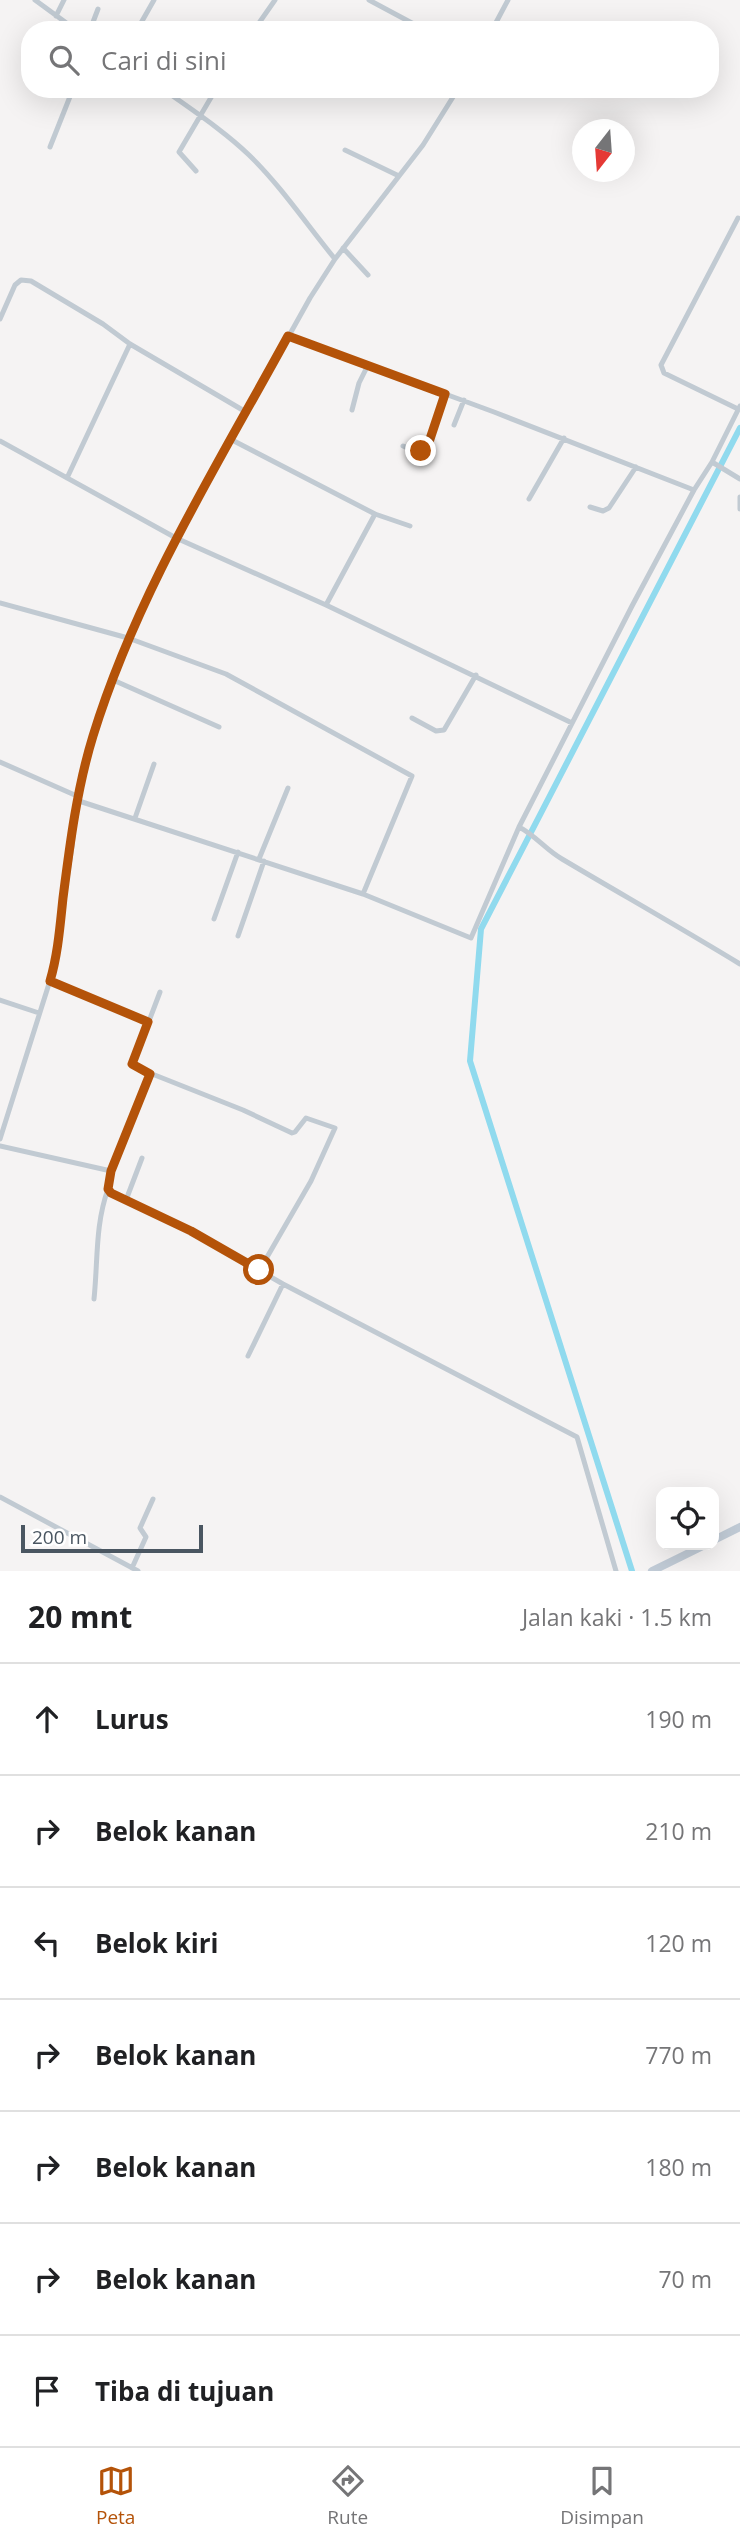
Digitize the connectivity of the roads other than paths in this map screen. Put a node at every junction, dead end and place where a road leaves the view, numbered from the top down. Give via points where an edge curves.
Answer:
1 (35, 0) edge
2 (64, 0) edge
3 (154, 0) edge
4 (275, 0) edge
5 (369, 0) edge
6 (508, 0) edge
7 (98, 9) dead end
8 (56, 16) junction
9 (63, 21) edge
10 (93, 21) edge
11 (142, 21) edge
12 (260, 21) edge
13 (408, 21) edge
14 (497, 21) edge
15 (69, 98) edge
16 (176, 98) edge
17 (211, 98) edge
18 (452, 98) edge
19 (201, 116) junction
20 (50, 147) dead end
21 (345, 150) dead end
22 (196, 171) dead end
23 (399, 176) junction
24 (738, 218) dead end
25 (343, 248) junction
26 (335, 260) junction
27 (368, 275) dead end
28 (0, 319) edge
29 (288, 336) junction
30 (130, 344) junction
31 (368, 365) junction
32 (445, 394) junction
33 (464, 400) junction
34 (739, 407) edge
35 (352, 410) dead end
36 (246, 412) junction
37 (454, 425) dead end
38 (564, 438) junction
39 (232, 440) junction
40 (0, 441) edge
41 (403, 446) dead end
42 (714, 462) junction
43 (636, 467) junction
44 (67, 478) junction
45 (740, 479) edge
46 (694, 490) junction
47 (740, 497) edge
48 (529, 499) dead end
49 (590, 507) dead end
50 (740, 509) edge
51 (375, 514) junction
52 (410, 526) dead end
53 (176, 538) junction
54 (0, 603) edge
55 (326, 605) junction
56 (128, 638) junction
57 (476, 676) junction
58 (113, 680) junction
59 (412, 718) dead end
60 (572, 723) junction
61 (219, 727) dead end
62 (0, 762) edge
63 (153, 764) dead end
64 (288, 788) dead end
65 (76, 798) junction
66 (135, 818) junction
67 (521, 828) junction
68 (238, 852) junction
69 (261, 860) junction
70 (363, 894) junction
71 (214, 919) dead end
72 (238, 936) dead end
73 (740, 964) edge
74 (50, 981) junction
75 (160, 992) dead end
76 (0, 1000) edge
77 (39, 1013) junction
78 (148, 1022) junction
79 (150, 1074) junction
80 (0, 1139) edge
81 (0, 1146) edge
82 (142, 1158) dead end
83 (111, 1171) junction
84 (108, 1189) junction
85 (126, 1200) junction
86 (259, 1270) junction
87 (283, 1284) junction
88 (94, 1299) dead end
89 (248, 1356) dead end
90 (0, 1497) edge
91 (153, 1499) dead end
92 (740, 1527) edge
93 (719, 1538) edge
94 (695, 1550) edge
95 (135, 1569) edge
96 (616, 1571) edge
97 (652, 1571) edge

1 - 8 street
2 - 8 street
3 - 11 street
4 - 12 street
5 - 13 street
6 - 14 street
7 - 10 street
8 - 9 street
15 - 20 street
16 - 19 street
17 - 19 street
18 - 23 street
19 - 22 street via 179,152
19 - 26 street via 266,173
21 - 23 street
23 - 25 street
24 - 34 street via 661,365 664,373
25 - 26 street
25 - 27 street
26 - 29 street
28 - 30 street via 21,279
29 - 31 street
29 - 36 street
30 - 36 street
30 - 44 street
31 - 32 street
31 - 35 street
32 - 33 street
32 - 41 street via 425,450
33 - 37 street
33 - 38 street
34 - 42 street
36 - 39 street
38 - 43 street
38 - 48 street
39 - 51 street
39 - 53 street
40 - 44 street
42 - 45 street
42 - 46 street
43 - 46 street
43 - 49 street via 609,508
44 - 53 street
46 - 60 street
47 - 50 street
51 - 52 street
51 - 55 street
53 - 55 street
53 - 56 street
54 - 56 street
55 - 57 street
56 - 58 street
56 - 70 street via 226,674 412,776
57 - 59 street via 444,730 436,731
57 - 60 street
58 - 61 street
58 - 65 street
60 - 67 street
62 - 65 street
63 - 66 street
64 - 69 street
65 - 66 street
65 - 74 street
66 - 68 street
67 - 70 street via 471,939
67 - 73 street via 559,858
68 - 69 street
68 - 71 street
69 - 70 street
69 - 72 street
74 - 77 street
74 - 78 street
75 - 78 street
76 - 77 street
77 - 80 street
78 - 79 street via 132,1064
79 - 83 street
79 - 86 street via 292,1133 306,1118 335,1128 311,1181
81 - 83 street
82 - 85 street
83 - 84 street
84 - 85 street
84 - 88 street via 97,1229
85 - 86 street
86 - 87 street
87 - 89 street
87 - 96 street via 577,1437
90 - 95 street
91 - 95 street via 140,1528 146,1537
92 - 93 main road
94 - 97 main road

